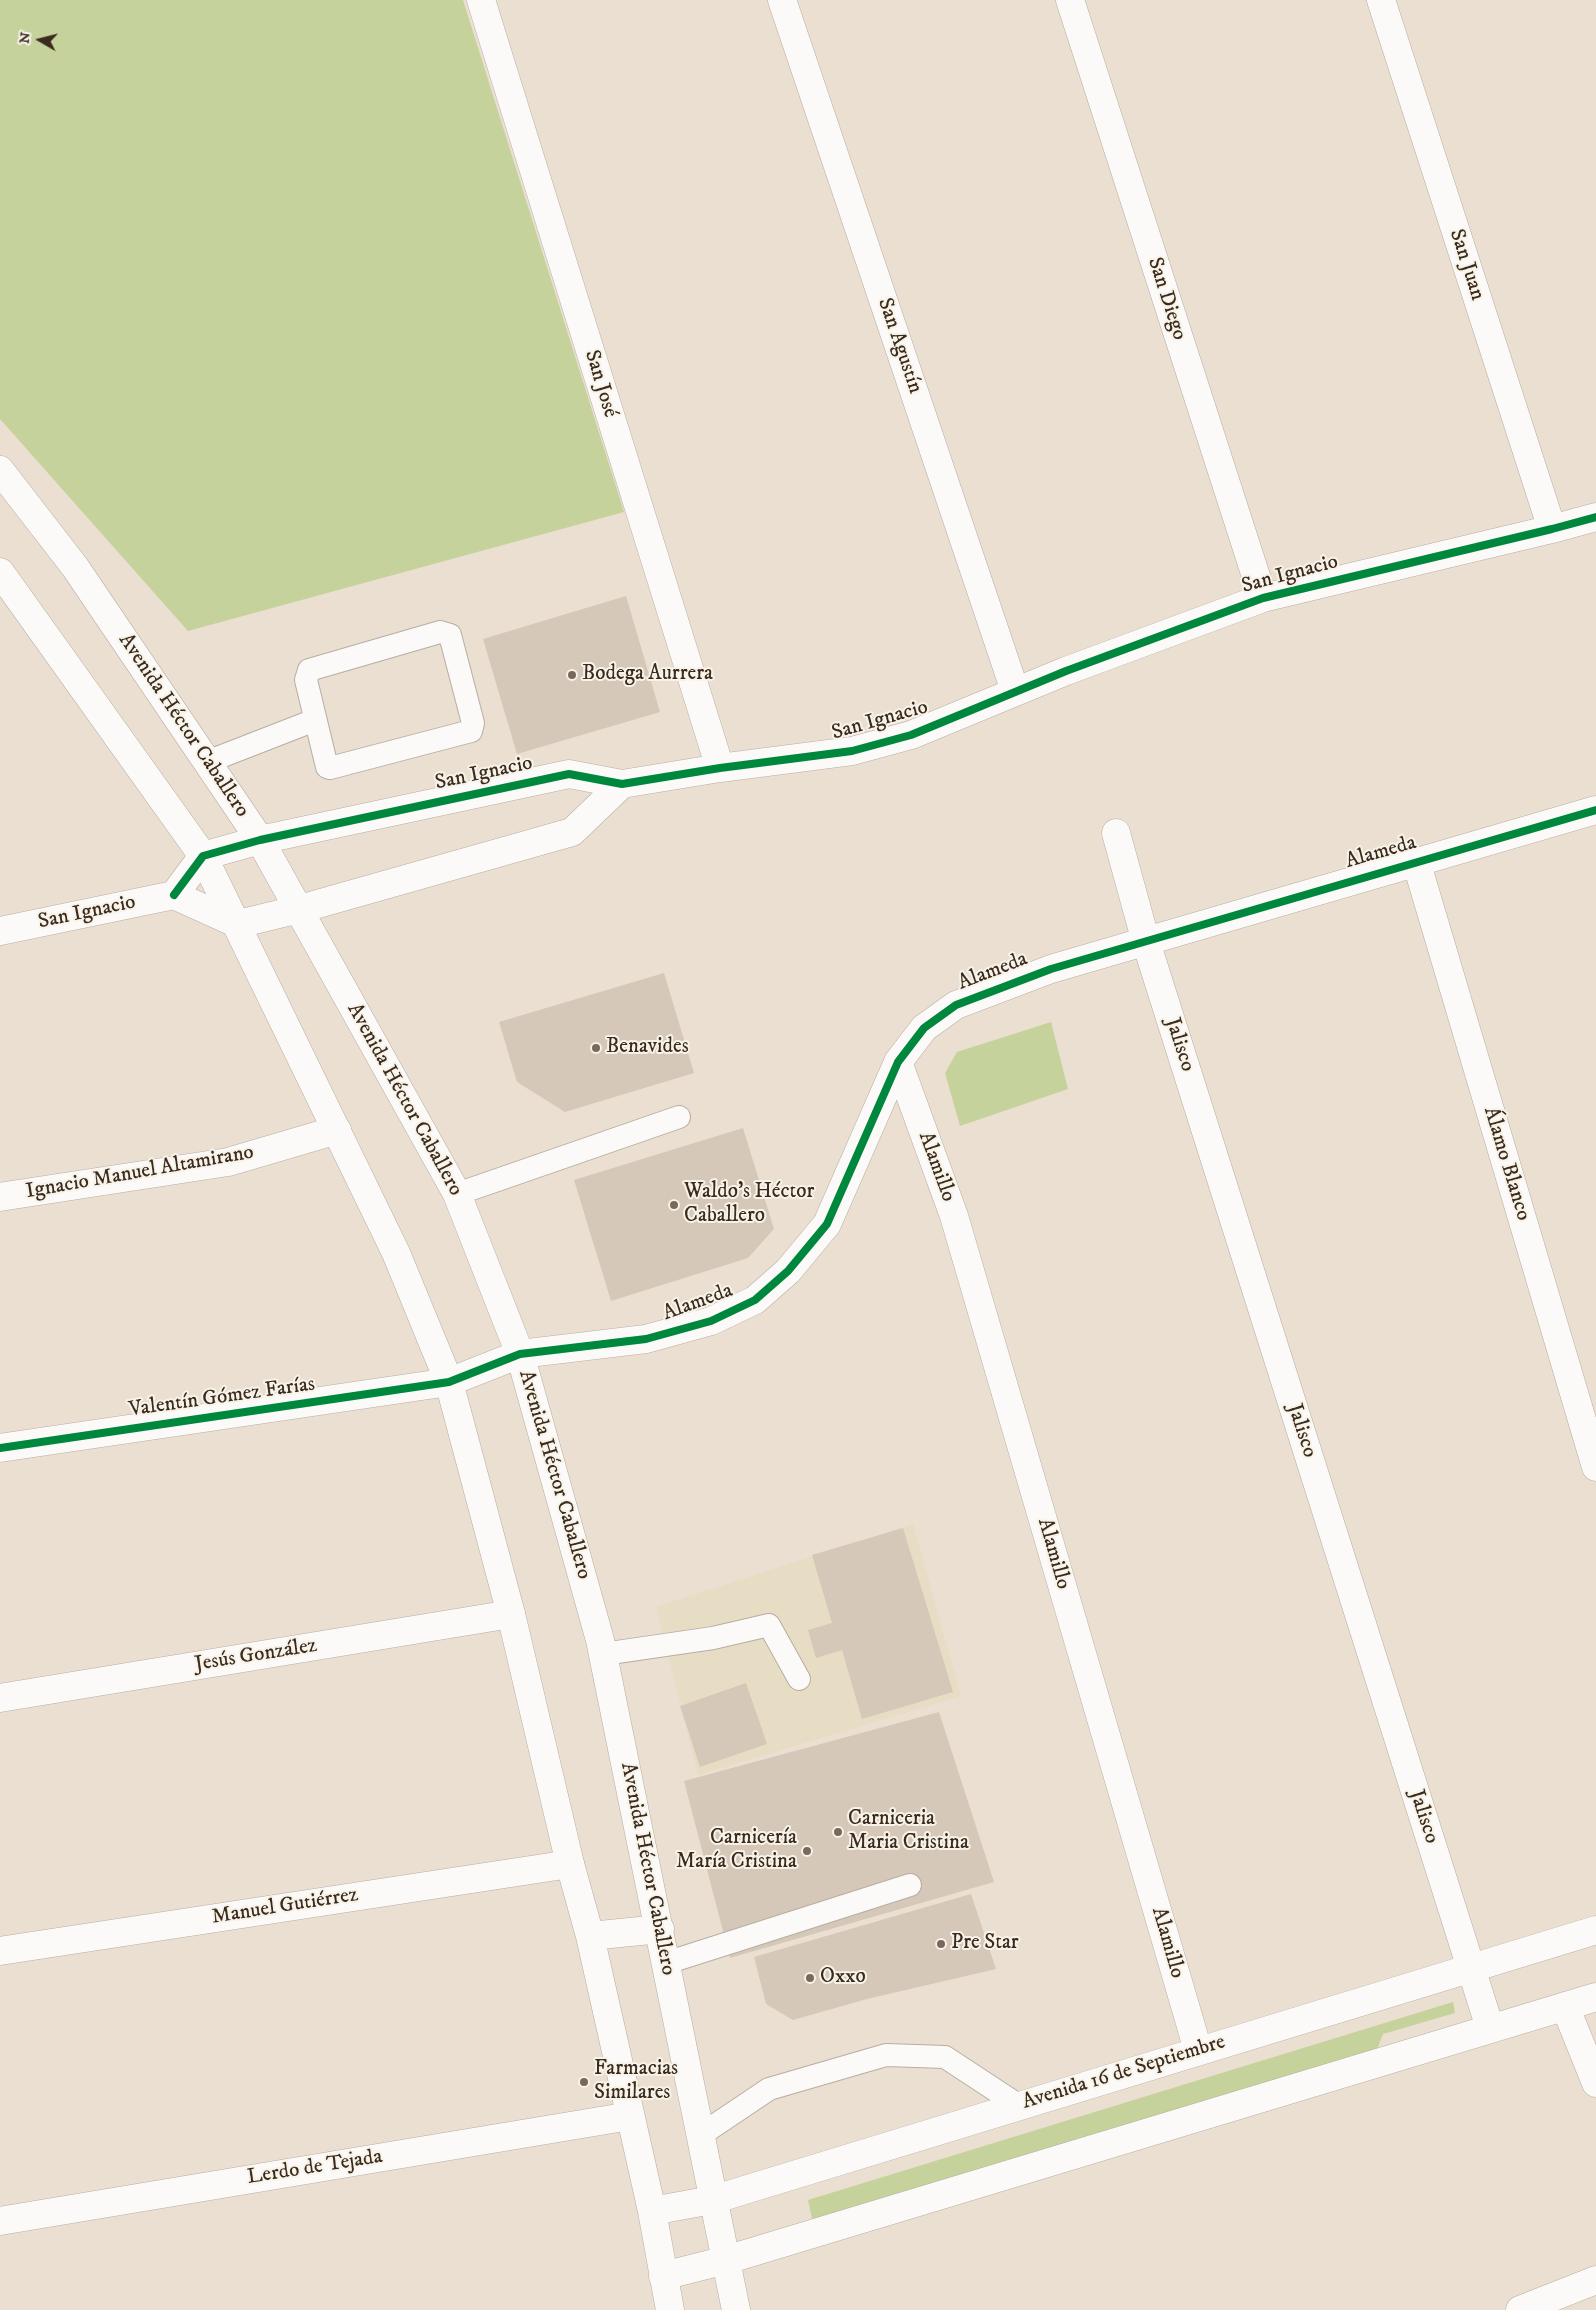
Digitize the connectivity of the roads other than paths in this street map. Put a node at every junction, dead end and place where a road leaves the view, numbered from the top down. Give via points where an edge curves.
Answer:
1 (481, 0) edge
2 (782, 0) edge
3 (1070, 0) edge
4 (1381, 0) edge
5 (0, 470) edge
6 (1596, 517) edge
7 (1552, 529) junction
8 (0, 572) edge
9 (1263, 598) junction
10 (1015, 691) junction
11 (315, 720) junction
12 (207, 762) junction
13 (720, 768) junction
14 (622, 784) junction
15 (1596, 810) edge
16 (1116, 833) dead end
17 (260, 840) junction
18 (203, 856) junction
19 (1416, 861) junction
20 (174, 895) junction
21 (300, 909) junction
22 (238, 924) junction
23 (0, 931) edge
24 (1146, 942) junction
25 (898, 1062) junction
26 (679, 1116) dead end
27 (337, 1130) junction
28 (457, 1194) junction
29 (0, 1197) edge
30 (520, 1354) junction
31 (449, 1382) junction
32 (0, 1448) edge
33 (1596, 1467) edge
34 (511, 1614) junction
35 (603, 1654) junction
36 (799, 1678) dead end
37 (0, 1698) edge
38 (570, 1864) junction
39 (910, 1885) dead end
40 (660, 1929) junction
41 (1596, 1930) edge
42 (590, 1936) junction
43 (0, 1951) edge
44 (666, 1962) junction
45 (1471, 1968) junction
46 (1596, 1997) edge
47 (1565, 2006) junction
48 (1490, 2028) junction
49 (1198, 2050) junction
50 (1596, 2082) edge
51 (1018, 2105) junction
52 (630, 2116) junction
53 (699, 2136) junction
54 (712, 2200) junction
55 (652, 2211) junction
56 (0, 2221) edge
57 (726, 2260) junction
58 (663, 2276) junction
59 (1596, 2280) edge
60 (670, 2310) edge
61 (736, 2310) edge
62 (1520, 2310) edge

1 - 13 street, San José
2 - 10 street, San Agustín
3 - 9 street, San Diego
4 - 7 street, San Juan
5 - 12 street, Avenida Héctor Caballero via 76,567
6 - 7 street, San Ignacio
7 - 9 street, San Ignacio
8 - 18 street
9 - 10 street, San Ignacio
10 - 13 street, San Ignacio via 911,735 852,751
11 - 11 lane via 325,765 330,768 471,731 473,723 450,635 440,632 309,670 306,680
11 - 12 lane
12 - 17 street, Avenida Héctor Caballero
13 - 14 street, San Ignacio
14 - 17 street, San Ignacio via 569,774
14 - 21 street via 572,832
15 - 19 street, Alameda
16 - 24 street, Jalisco
17 - 18 street, San Ignacio
17 - 21 street, Avenida Héctor Caballero
18 - 20 street
18 - 22 street
19 - 24 street, Alameda
19 - 33 street, Álamo Blanco
20 - 22 street
20 - 23 street, San Ignacio
21 - 22 street
21 - 28 street, Avenida Héctor Caballero
22 - 27 street
24 - 25 street, Alameda via 1051,969 956,1005 924,1028
24 - 45 street, Jalisco
25 - 30 street, Alameda via 827,1224 788,1271 755,1300 711,1321 646,1339
25 - 49 street, Alamillo via 954,1216
26 - 28 lane
27 - 29 street, Ignacio Manuel Altamirano via 228,1162
27 - 31 street via 396,1252
28 - 30 street, Avenida Héctor Caballero
30 - 31 street, Alameda
30 - 35 street, Avenida Héctor Caballero
31 - 32 street, Valentín Gómez Farías
31 - 34 street
34 - 37 street, Jesús González
34 - 38 street
35 - 36 lane via 713,1638 769,1625
35 - 40 street, Avenida Héctor Caballero
38 - 42 street
38 - 43 street, Manuel Gutiérrez
39 - 44 lane
40 - 42 street
40 - 44 street, Avenida Héctor Caballero
41 - 45 street, Avenida 16 de Septiembre
42 - 52 street
44 - 53 street, Avenida Héctor Caballero
45 - 48 street, Jalisco
45 - 49 street, Avenida 16 de Septiembre
46 - 47 street
47 - 48 street
47 - 50 street
48 - 57 street
49 - 51 street, Avenida 16 de Septiembre
51 - 53 lane via 945,2057 886,2055 769,2089
51 - 54 street, Avenida 16 de Septiembre
52 - 55 street
52 - 56 street, Lerdo de Tejada
53 - 54 street, Avenida Héctor Caballero
54 - 55 street, Avenida 16 de Septiembre
54 - 57 street, Avenida Héctor Caballero
55 - 58 street
57 - 58 street
57 - 61 street, Avenida Héctor Caballero
58 - 60 street
59 - 62 street

